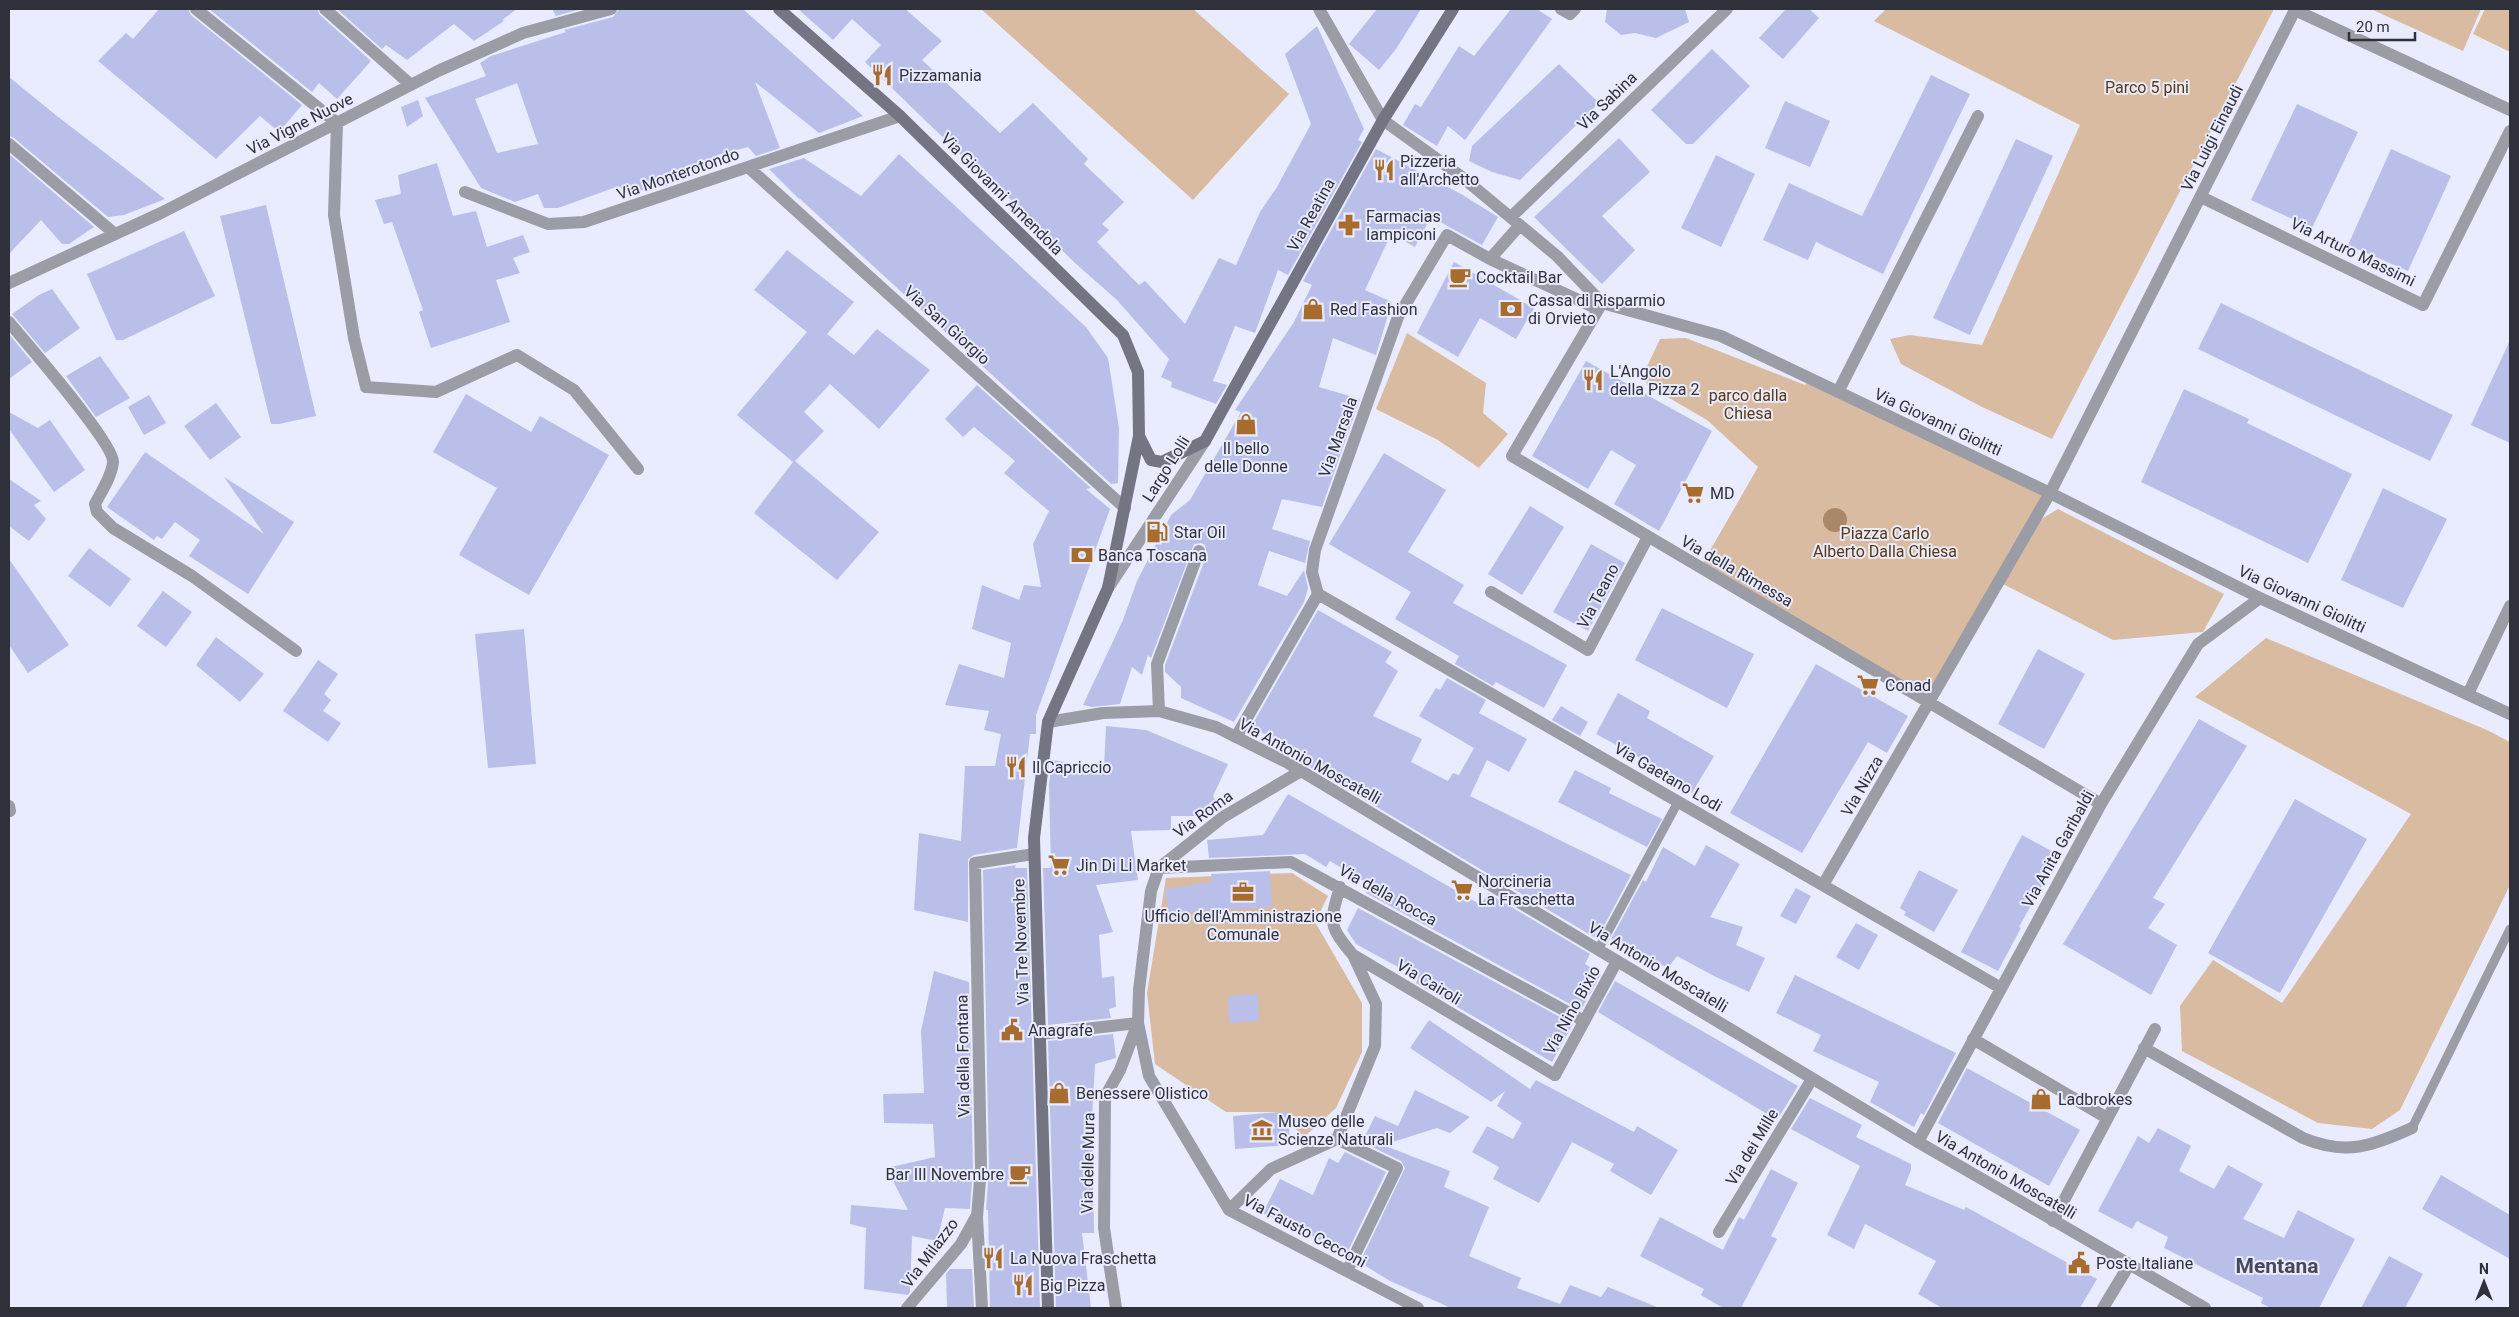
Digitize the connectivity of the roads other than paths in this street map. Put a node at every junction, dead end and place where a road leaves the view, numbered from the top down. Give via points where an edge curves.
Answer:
1 (196, 9) edge
2 (325, 9) edge
3 (611, 9) edge
4 (779, 9) edge
5 (1319, 9) edge
6 (1453, 9) edge
7 (1561, 9) edge
8 (1575, 9) edge
9 (1727, 9) edge
10 (2296, 9) edge
11 (411, 85) junction
12 (2510, 110) edge
13 (900, 116) junction
14 (1978, 116) dead end
15 (1383, 120) junction
16 (337, 123) junction
17 (2510, 131) edge
18 (9, 144) edge
19 (748, 167) junction
20 (465, 192) dead end
21 (2201, 197) junction
22 (1515, 221) junction
23 (115, 234) junction
24 (1490, 259) junction
25 (9, 283) edge
26 (1600, 306) junction
27 (9, 322) edge
28 (1838, 392) junction
29 (1139, 436) junction
30 (1205, 441) junction
31 (638, 469) dead end
32 (2050, 493) junction
33 (1125, 508) junction
34 (1648, 537) junction
35 (1199, 551) dead end
36 (1108, 588) junction
37 (1491, 592) dead end
38 (1318, 594) junction
39 (2260, 598) junction
40 (2510, 606) edge
41 (296, 651) dead end
42 (2468, 694) junction
43 (1929, 703) junction
44 (1159, 710) junction
45 (2510, 714) edge
46 (1048, 722) junction
47 (1236, 737) junction
48 (1301, 771) junction
49 (1678, 802) junction
50 (2101, 804) junction
51 (1034, 854) junction
52 (1159, 868) junction
53 (1823, 885) junction
54 (1340, 888) junction
55 (2510, 929) edge
56 (1598, 950) junction
57 (1353, 955) junction
58 (1617, 962) junction
59 (2001, 988) junction
60 (1584, 1021) junction
61 (1138, 1023) junction
62 (2154, 1029) dead end
63 (1040, 1034) junction
64 (1973, 1040) junction
65 (2144, 1048) junction
66 (1555, 1075) joint
67 (1812, 1079) junction
68 (2107, 1118) junction
69 (2412, 1128) joint
70 (1337, 1139) junction
71 (1918, 1142) junction
72 (1229, 1210) junction
73 (977, 1217) junction
74 (2054, 1221) junction
75 (1719, 1232) dead end
76 (2129, 1265) junction
77 (1347, 1271) junction
78 (907, 1308) edge
79 (982, 1308) edge
80 (1048, 1308) edge
81 (1116, 1308) edge
82 (1418, 1308) edge
83 (2103, 1308) edge
84 (2205, 1308) edge

1 - 16 street
2 - 11 street
3 - 11 street, Via Vigne Nuove via 523,33
4 - 13 main road, Via Giovanni Amendola
5 - 15 street
6 - 15 main road, Via Reatina
7 - 8 street via 1570,14
9 - 22 street, Via Sabina
10 - 12 street, Via Luigi Einaudi
10 - 21 street, Via Luigi Einaudi
11 - 16 street, Via Vigne Nuove
13 - 19 street, Via Monterotondo
13 - 29 main road, Via Giovanni Amendola via 1123,335 1138,372
14 - 28 street
15 - 22 street, Via Giovanni Giolitti via 1462,176
15 - 30 main road, Via Reatina
16 - 23 street, Via Vigne Nuove
16 - 31 street via 334,215 354,338 366,387 436,392 517,355 574,390
17 - 21 street, Via Arturo Massimi via 2423,305
18 - 23 street
19 - 20 street, Via Monterotondo via 584,222 548,224
19 - 33 street, Via San Giorgio
21 - 32 street, Via Luigi Einaudi
22 - 24 street
22 - 26 street, Via Giovanni Giolitti via 1557,256
23 - 25 street, Via Vigne Nuove
24 - 26 street
24 - 38 street, Via Marsala via 1447,235 1398,317 1315,550 1312,572
26 - 28 street, Via Giovanni Giolitti via 1721,336
26 - 34 street, Via della Rimessa via 1512,456
27 - 41 street via 111,453 113,462 95,504 96,512 113,528 192,576
28 - 32 street, Via Giovanni Giolitti
29 - 30 main road, Largo Lolli via 1150,460 1162,462
29 - 33 main road, Largo Lolli
30 - 36 street, Largo Lolli
32 - 39 street, Via Giovanni Giolitti
32 - 43 street
33 - 36 main road, Largo Lolli
34 - 37 street, Via Teano via 1588,650
34 - 43 street, Via della Rimessa
35 - 44 street via 1157,664
36 - 46 main road, Via Tre Novembre
38 - 47 street
38 - 49 street, Via Gaetano Lodi
39 - 42 street, Via Giovanni Giolitti
39 - 50 street, Via Anita Garibaldi via 2198,644
40 - 42 street
42 - 45 street, Via Giovanni Giolitti
43 - 50 street, Via della Rimessa
43 - 53 street, Via Nizza
44 - 46 street, Via Antonio Moscatelli via 1103,713
44 - 47 street, Via Antonio Moscatelli via 1216,727
46 - 51 main road, Via Tre Novembre
47 - 48 street, Via Antonio Moscatelli
48 - 52 street, Via Roma via 1223,817
48 - 56 street, Via Antonio Moscatelli
49 - 53 street, Via Gaetano Lodi
49 - 56 lane
50 - 59 street, Via Anita Garibaldi
51 - 63 main road, Via Tre Novembre
51 - 73 street, Via della Fontana via 975,863 981,1168
52 - 54 street, Via della Rocca via 1291,862
52 - 61 street via 1151,891
53 - 59 street, Via Gaetano Lodi
54 - 57 street, Via Cairoli via 1331,916 1335,934
54 - 60 street, Via della Rocca
55 - 69 lane
56 - 58 street, Via Antonio Moscatelli
57 - 66 street, Via Cairoli
57 - 70 street via 1376,1004 1375,1046
58 - 60 street, Via Nino Bixio
58 - 67 street, Via Antonio Moscatelli
59 - 64 street, Via Anita Garibaldi
60 - 66 street, Via Nino Bixio
61 - 63 street
61 - 72 street, Via Fausto Cecconi via 1149,1076
61 - 81 street, Via delle Mura via 1106,1097 1104,1228
62 - 65 street
63 - 80 main road, Via Tre Novembre
64 - 68 street
64 - 71 street, Via Anita Garibaldi
65 - 68 street
65 - 69 street via 2318,1144 2357,1148 2376,1144
67 - 71 street, Via Antonio Moscatelli
67 - 75 street, Via dei Mille
68 - 74 street
70 - 72 street via 1271,1169
70 - 77 street via 1397,1168
71 - 74 street, Via Antonio Moscatelli
72 - 77 street, Via Fausto Cecconi
73 - 78 street, Via Milazzo via 961,1244
73 - 79 street, Via della Fontana
74 - 76 street, Via Antonio Moscatelli
76 - 83 street
76 - 84 street, Via Antonio Moscatelli
77 - 82 street, Via Fausto Cecconi

